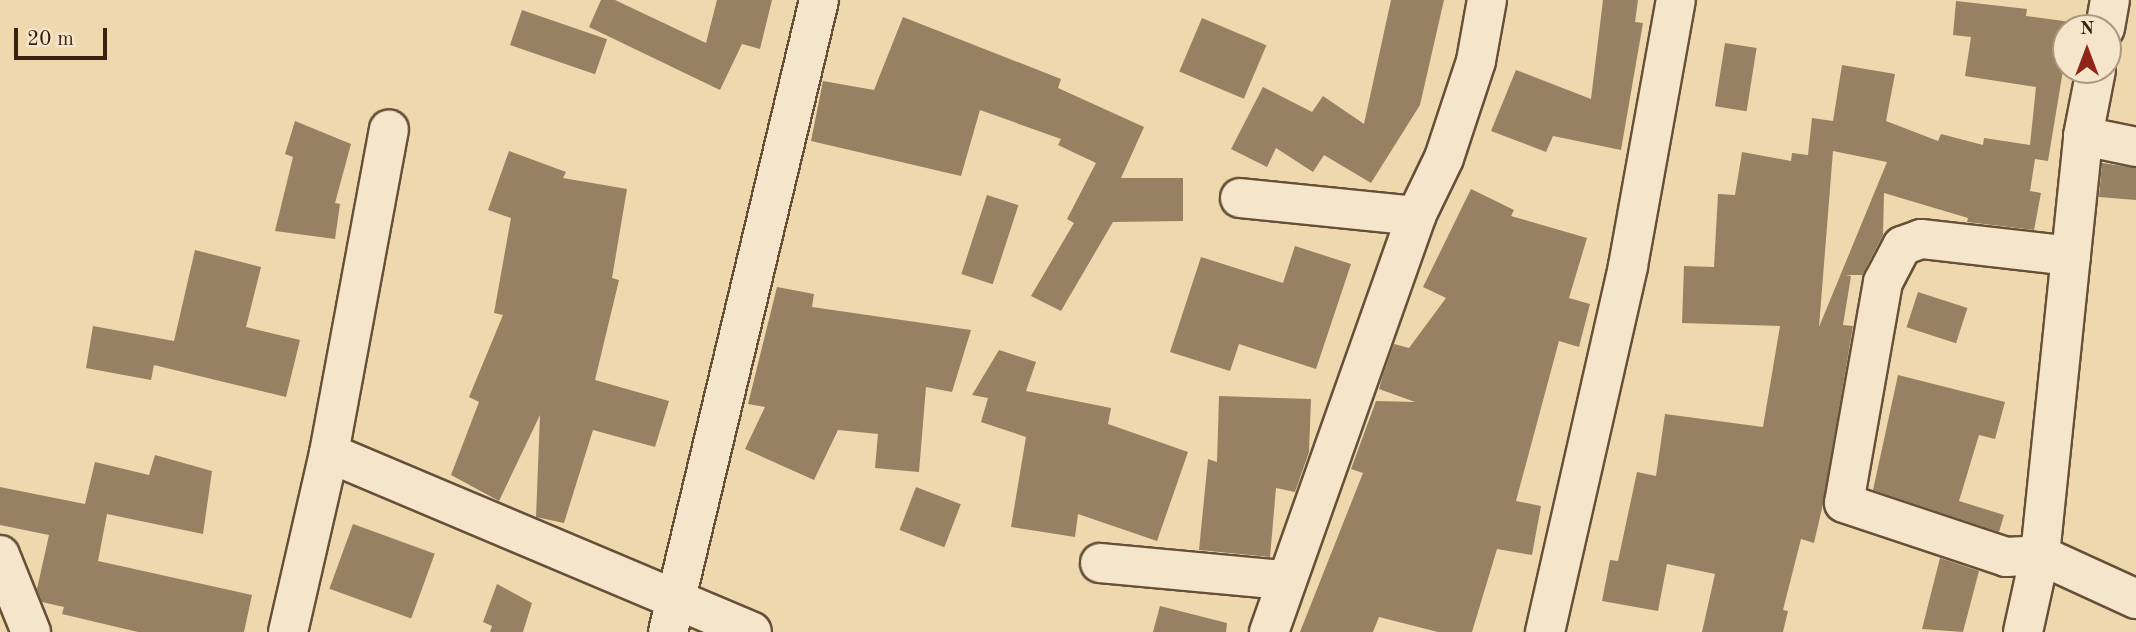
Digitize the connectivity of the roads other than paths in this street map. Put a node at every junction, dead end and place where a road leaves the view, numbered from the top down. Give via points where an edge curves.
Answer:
1 (819, 0) edge
2 (1487, 0) edge
3 (1676, 0) edge
4 (2093, 84) edge
5 (388, 130) dead end
6 (2083, 136) junction
7 (2136, 147) edge
8 (1240, 198) dead end
9 (1416, 216) junction
10 (2071, 256) junction
11 (329, 453) junction
12 (0, 555) edge
13 (2040, 555) junction
14 (1101, 562) dead end
15 (1284, 580) junction
16 (2136, 599) edge
17 (672, 616) edge
18 (31, 632) edge
19 (288, 632) edge
20 (752, 632) edge
21 (1269, 632) edge
22 (1545, 632) edge
23 (2023, 632) edge

1 - 17 street
2 - 9 street via 1476,61 1444,159
3 - 22 street via 1628,266
4 - 6 street
5 - 11 street
6 - 7 street
6 - 10 street
8 - 9 street
9 - 15 street
10 - 13 street
10 - 13 street via 1921,239 1902,246 1883,282 1844,486 1844,503 1857,511 2006,557
11 - 17 street
11 - 19 street
12 - 18 street
13 - 16 street
13 - 23 street
14 - 15 street
15 - 21 street
17 - 20 street

